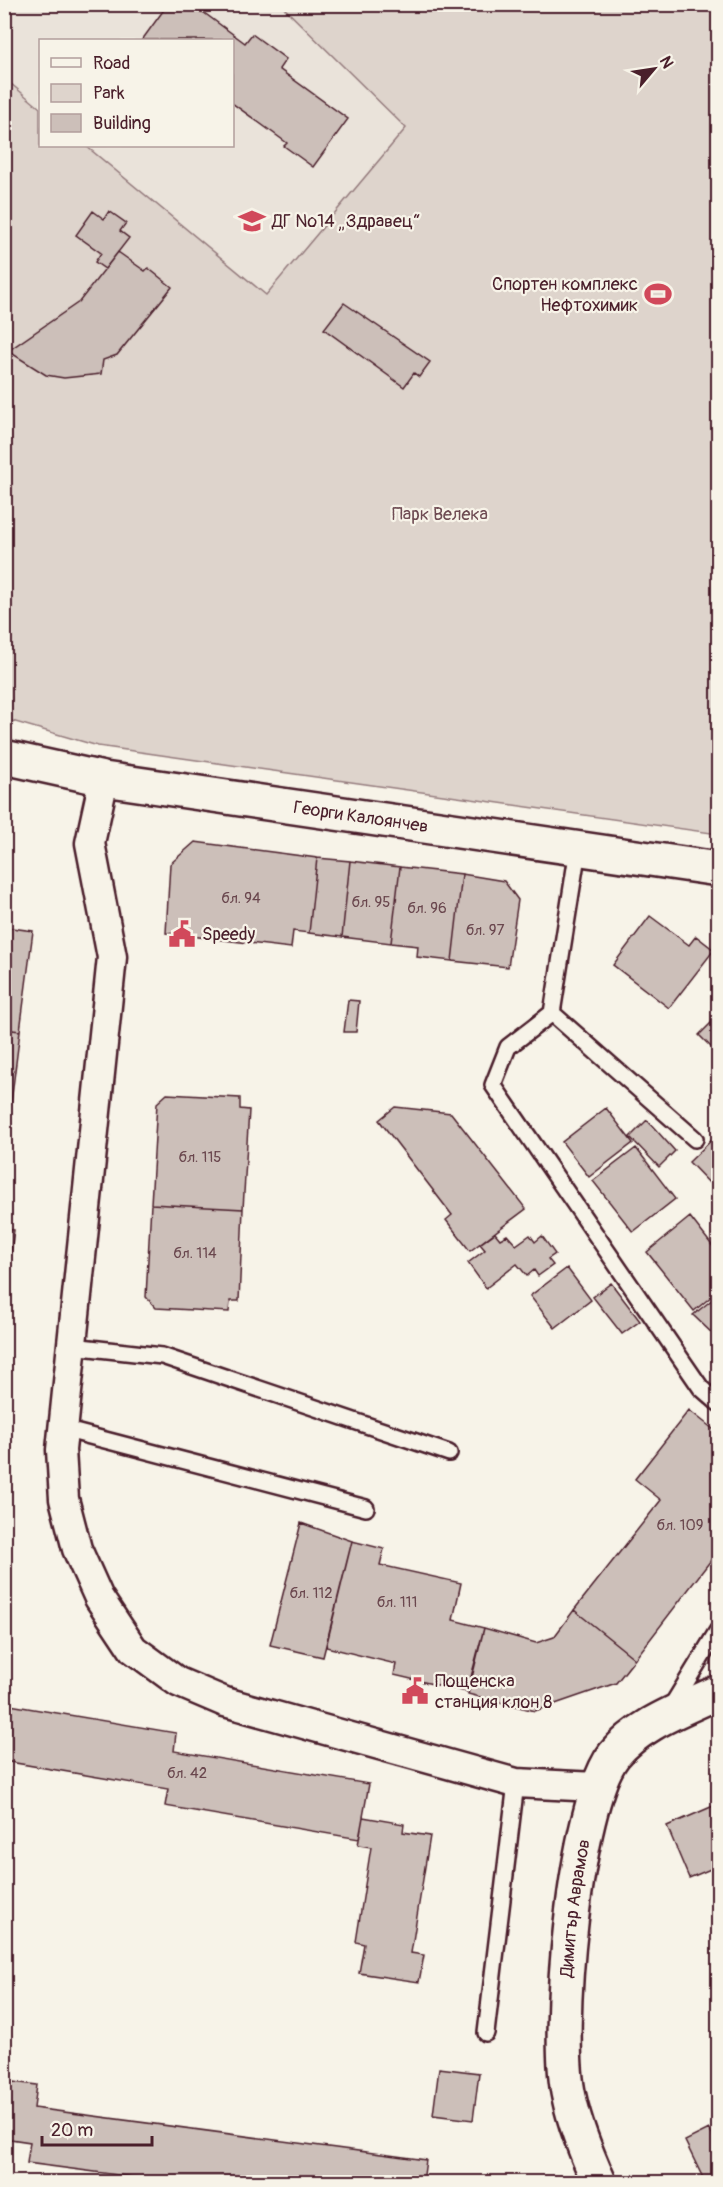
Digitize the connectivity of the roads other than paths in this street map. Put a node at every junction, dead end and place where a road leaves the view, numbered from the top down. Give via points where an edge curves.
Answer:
1 (4, 757) edge
2 (104, 779) junction
3 (578, 849) junction
4 (718, 869) edge
5 (552, 1013) junction
6 (695, 1139) dead end
7 (72, 1346) junction
8 (718, 1403) edge
9 (63, 1429) junction
10 (449, 1453) dead end
11 (366, 1508) dead end
12 (717, 1633) edge
13 (718, 1692) edge
14 (664, 1718) junction
15 (516, 1783) junction
16 (597, 1786) junction
17 (486, 2033) dead end
18 (599, 2182) edge

1 - 2 street, Георги Калоянчев
2 - 3 street, Георги Калоянчев
2 - 7 street via 90,843 112,957
3 - 4 street, Георги Калоянчев
3 - 5 lane
5 - 6 lane
5 - 8 lane via 508,1047 493,1085 701,1388
7 - 9 street
7 - 10 lane via 162,1356
9 - 11 lane
9 - 15 street via 64,1499 77,1549 99,1598 133,1649 178,1682 225,1702
12 - 14 lane
13 - 14 street, Димитър Аврамов
14 - 16 street, Димитър Аврамов via 640,1732 614,1755
15 - 16 street
15 - 17 lane
16 - 18 street, Димитър Аврамов via 584,1841 564,1996 568,2096

